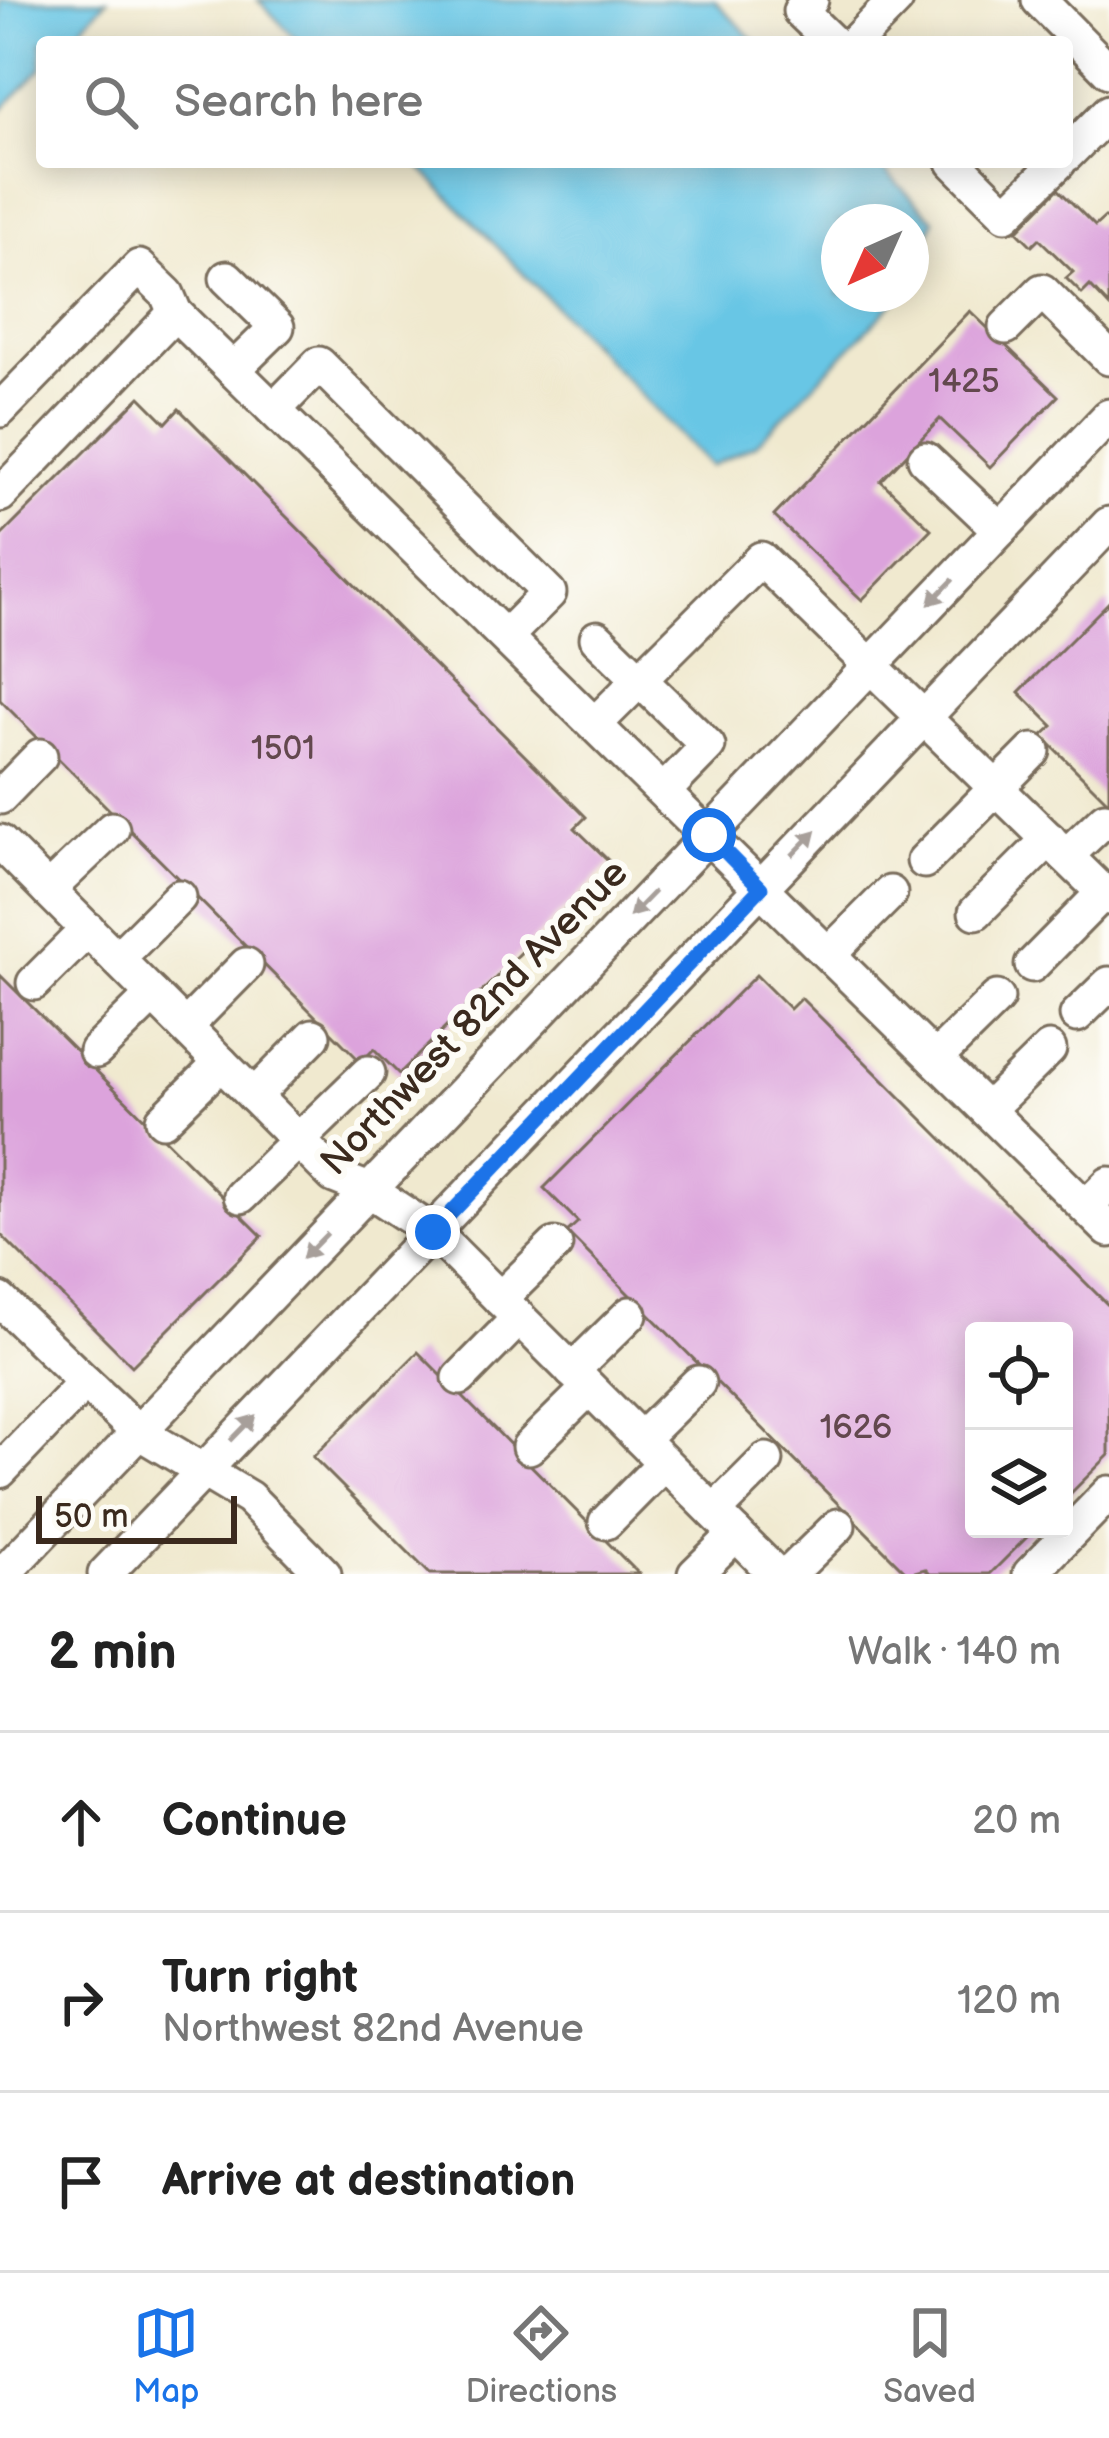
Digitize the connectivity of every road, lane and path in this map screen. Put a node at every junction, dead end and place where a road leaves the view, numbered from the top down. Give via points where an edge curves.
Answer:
1 (811, 0) edge
2 (896, 0) edge
3 (1039, 0) edge
4 (826, 36) edge
5 (861, 36) edge
6 (1068, 36) edge
7 (1073, 41) edge
8 (1109, 71) edge
9 (1109, 112) edge
10 (1073, 148) edge
11 (960, 168) edge
12 (1053, 168) edge
13 (227, 278) dead end
14 (175, 313) junction
15 (1006, 327) dead end
16 (1109, 358) edge
17 (233, 370) junction
18 (0, 410) edge
19 (274, 410) junction
20 (1109, 416) edge
21 (925, 460) dead end
22 (0, 495) edge
23 (1109, 524) edge
24 (1000, 530) junction
25 (506, 636) junction
26 (597, 638) dead end
27 (871, 665) junction
28 (640, 679) junction
29 (924, 718) junction
30 (595, 724) junction
31 (1033, 751) dead end
32 (40, 756) dead end
33 (995, 787) junction
34 (664, 791) junction
35 (0, 797) edge
36 (1105, 819) dead end
37 (112, 829) dead end
38 (709, 835) junction
39 (1058, 848) junction
40 (4, 853) edge
41 (924, 861) dead end
42 (761, 888) junction
43 (48, 890) junction
44 (890, 893) dead end
45 (1106, 895) edge
46 (179, 897) dead end
47 (976, 912) dead end
48 (88, 929) junction
49 (829, 954) junction
50 (117, 959) junction
51 (246, 965) dead end
52 (1032, 965) dead end
53 (34, 983) dead end
54 (1109, 984) edge
55 (153, 995) junction
56 (997, 998) dead end
57 (1077, 1015) dead end
58 (185, 1027) junction
59 (314, 1036) dead end
60 (1049, 1048) dead end
61 (96, 1051) dead end
62 (935, 1059) junction
63 (221, 1063) junction
64 (368, 1073) dead end
65 (254, 1096) junction
66 (987, 1109) junction
67 (163, 1120) dead end
68 (298, 1139) junction
69 (369, 1190) junction
70 (241, 1196) dead end
71 (1101, 1207) edge
72 (433, 1232) junction
73 (554, 1245) dead end
74 (0, 1300) edge
75 (509, 1308) junction
76 (630, 1314) dead end
77 (460, 1378) dead end
78 (581, 1380) junction
79 (85, 1382) junction
80 (698, 1383) dead end
81 (137, 1431) junction
82 (529, 1447) dead end
83 (652, 1451) junction
84 (766, 1460) dead end
85 (204, 1469) junction
86 (0, 1472) edge
87 (1108, 1497) edge
88 (606, 1522) dead end
89 (725, 1523) junction
90 (838, 1526) dead end
91 (1036, 1572) edge
92 (3, 1574) edge
93 (105, 1574) edge
94 (324, 1574) edge
95 (695, 1574) edge
96 (776, 1574) edge
97 (789, 1574) edge

1 - 4 street via 800,10
2 - 5 street
3 - 6 street
7 - 8 street
9 - 10 street
11 - 12 street via 1006,214
13 - 17 street via 277,327
14 - 17 street
14 - 18 street via 139,267
14 - 22 street
15 - 16 street via 1042,291
17 - 19 street
19 - 25 street
19 - 25 street via 319,364 549,593
20 - 24 street, Northwest 82nd Avenue
21 - 24 street
23 - 29 street
24 -> 27 street, Northwest 82nd Avenue
25 - 30 street
26 - 28 street
27 - 28 street via 760,560
27 - 29 street
27 - 38 street, Northwest 82nd Avenue
28 - 30 street
28 - 34 street via 707,746
29 - 33 street
42 -> 29 street
30 - 34 street
31 - 33 street
32 - 35 street
33 - 39 street
33 - 41 street
34 - 38 street
36 - 39 street
37 - 43 street
38 - 42 street
38 -> 69 street, Northwest 82nd Avenue
39 - 45 street
39 - 47 street
40 - 43 street
42 - 49 street
42 - 72 street
43 - 48 street
44 - 49 street
45 - 52 street
46 - 50 street
48 - 50 street
48 - 53 street
49 - 62 street
50 - 55 street
51 - 58 street
54 - 57 street
55 - 58 street
55 - 61 street
56 - 62 street
58 - 63 street
59 - 65 street
60 - 66 street
62 - 66 street
63 - 65 street
63 - 67 street
64 - 68 street
65 - 68 street
66 - 71 street
68 - 69 street via 334,1176
68 - 70 street
69 - 72 street
69 -> 81 street, Northwest 82nd Avenue
72 - 75 street
85 -> 72 street
73 - 75 street
74 - 79 street
75 - 77 street
75 - 78 street
76 - 78 street
78 - 82 street
78 - 83 street
79 - 81 street
79 - 86 street
80 - 83 street
81 - 85 street
81 - 92 street, Northwest 82nd Avenue
83 - 88 street
83 - 89 street
84 - 89 street
85 - 93 street
85 - 94 street via 249,1498
87 - 91 street
89 - 95 street
89 - 96 street
90 - 97 street

